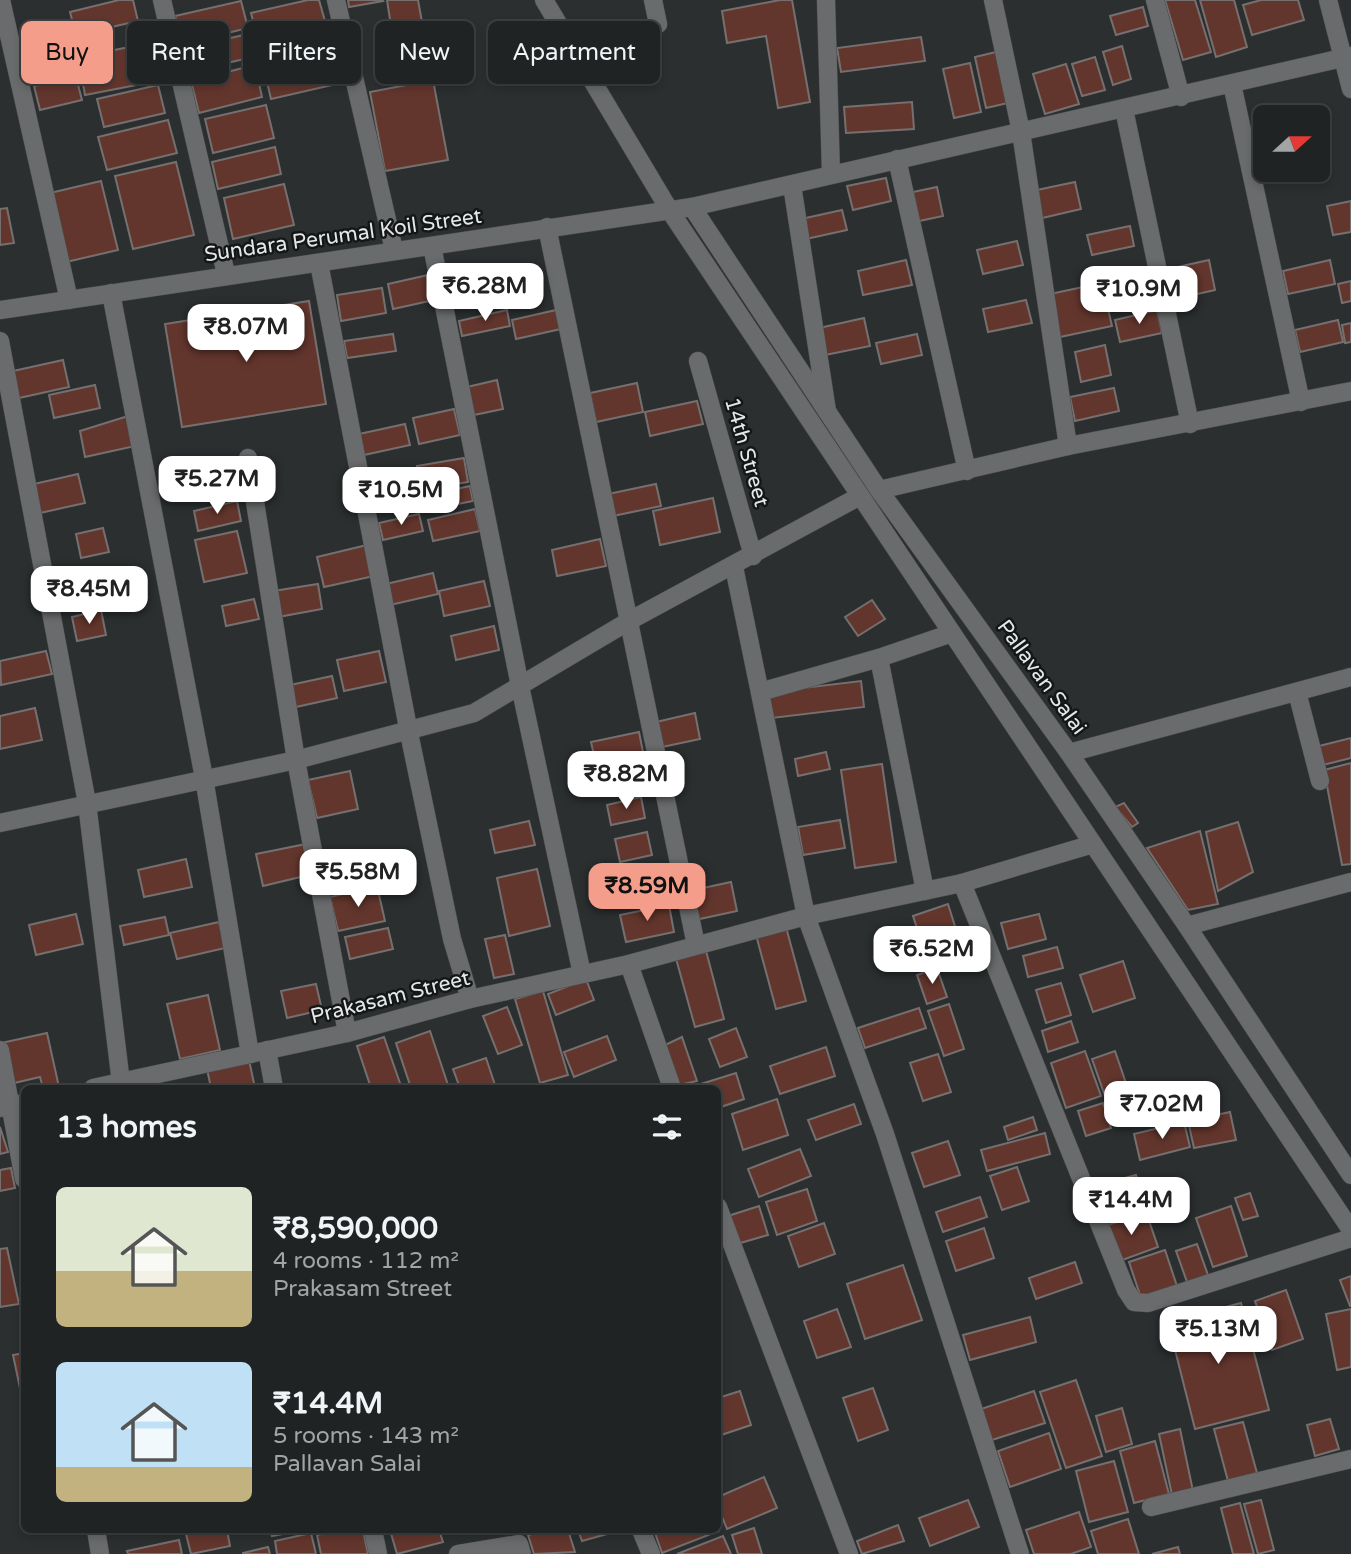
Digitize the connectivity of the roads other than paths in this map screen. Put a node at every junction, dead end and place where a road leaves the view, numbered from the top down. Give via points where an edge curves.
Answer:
1 (1, 0) edge
2 (162, 0) edge
3 (336, 0) edge
4 (544, 0) edge
5 (653, 0) edge
6 (826, 0) edge
7 (993, 0) edge
8 (1155, 0) edge
9 (1328, 0) edge
10 (556, 21) edge
11 (658, 21) edge
12 (1348, 57) edge
13 (594, 84) edge
14 (1232, 84) junction
15 (1351, 89) edge
16 (1181, 97) junction
17 (1124, 109) junction
18 (1021, 132) junction
19 (897, 159) junction
20 (831, 174) junction
21 (792, 185) junction
22 (692, 207) junction
23 (670, 211) junction
24 (547, 227) junction
25 (432, 246) junction
26 (394, 250) junction
27 (319, 263) junction
28 (226, 274) junction
29 (111, 293) junction
30 (69, 300) junction
31 (0, 310) edge
32 (0, 341) edge
33 (698, 361) dead end
34 (1351, 391) edge
35 (1301, 401) junction
36 (827, 411) junction
37 (1190, 424) junction
38 (1068, 446) junction
39 (247, 458) dead end
40 (967, 471) junction
41 (879, 490) junction
42 (860, 496) junction
43 (753, 556) junction
44 (733, 566) junction
45 (629, 621) junction
46 (952, 633) junction
47 (879, 658) junction
48 (1351, 677) edge
49 (520, 686) junction
50 (760, 692) junction
51 (1297, 692) junction
52 (409, 733) junction
53 (1069, 753) junction
54 (296, 760) junction
55 (204, 778) junction
56 (1321, 781) dead end
57 (87, 803) junction
58 (0, 823) edge
59 (1093, 844) junction
60 (1351, 882) edge
61 (962, 883) junction
62 (925, 891) junction
63 (806, 916) junction
64 (1187, 926) junction
65 (696, 945) junction
66 (629, 964) junction
67 (582, 974) junction
68 (470, 999) junction
69 (347, 1033) junction
70 (0, 1050) edge
71 (258, 1052) junction
72 (121, 1083) junction
73 (110, 1085) edge
74 (273, 1085) edge
75 (671, 1085) edge
76 (11, 1106) edge
77 (21, 1162) edge
78 (1351, 1175) edge
79 (721, 1215) edge
80 (1351, 1230) edge
81 (1351, 1238) edge
82 (1351, 1459) edge
83 (1151, 1507) dead end
84 (96, 1533) edge
85 (374, 1533) edge
86 (642, 1533) edge
87 (100, 1554) edge
88 (378, 1554) edge
89 (458, 1554) edge
90 (522, 1554) edge
91 (650, 1554) edge
92 (849, 1554) edge
93 (1020, 1554) edge

1 - 30 street
2 - 28 street
3 - 26 street
4 - 10 street
5 - 11 street
6 - 20 street
7 - 18 street
8 - 16 street
9 - 12 street
12 - 14 street, Sundara Perumal Koil Street
12 - 15 street
13 - 23 street
14 - 16 street, Sundara Perumal Koil Street
14 - 35 street
16 - 17 street, Sundara Perumal Koil Street
17 - 18 street, Sundara Perumal Koil Street
17 - 37 street
18 - 19 street, Sundara Perumal Koil Street
18 - 38 street
19 - 20 street, Sundara Perumal Koil Street
19 - 40 street
20 - 21 street, Sundara Perumal Koil Street
21 - 22 street, Sundara Perumal Koil Street
21 - 36 street
22 - 23 street, Sundara Perumal Koil Street
22 - 36 street, Pallavan Salai
23 - 24 street, Sundara Perumal Koil Street
23 - 42 street
24 - 25 street, Sundara Perumal Koil Street
24 - 45 street
25 - 26 street, Sundara Perumal Koil Street
25 - 49 street
26 - 27 street, Sundara Perumal Koil Street
27 - 28 street, Sundara Perumal Koil Street
27 - 52 street
28 - 29 street, Sundara Perumal Koil Street
29 - 30 street, Sundara Perumal Koil Street
29 - 55 street
30 - 31 street, Sundara Perumal Koil Street
32 - 57 street
33 - 43 street, 14th Street
34 - 35 street
35 - 37 street
36 - 41 street, Pallavan Salai
37 - 38 street
38 - 40 street
39 - 54 street
40 - 41 street
41 - 53 street, Pallavan Salai
42 - 43 street
42 - 46 street
43 - 44 street
44 - 45 street
44 - 50 street
45 - 49 street
45 - 65 street
46 - 47 street
46 - 59 street
47 - 50 street
47 - 62 street
48 - 51 street
49 - 52 street via 474,713
49 - 67 street
50 - 63 street
51 - 53 street
51 - 56 street
52 - 54 street
52 - 68 street via 452,939
53 - 64 street, Pallavan Salai
54 - 55 street
54 - 69 street
55 - 57 street
55 - 71 street
57 - 58 street
57 - 72 street
59 - 61 street, Prakasam Street
59 - 80 street
60 - 64 street
61 - 62 street, Prakasam Street
61 - 81 street via 1134,1302 1148,1303
62 - 63 street, Prakasam Street
63 - 65 street, Prakasam Street
63 - 93 street via 885,1134
64 - 78 street, Pallavan Salai
65 - 66 street, Prakasam Street
66 - 67 street, Prakasam Street
66 - 75 street
67 - 68 street, Prakasam Street
68 - 69 street, Prakasam Street
69 - 71 street, Prakasam Street
70 - 76 street
71 - 72 street, Prakasam Street
71 - 74 street
72 - 73 street, Prakasam Street
76 - 77 street
79 - 92 street
82 - 83 street
84 - 87 street
85 - 88 street
86 - 91 street
89 - 90 street via 519,1544

